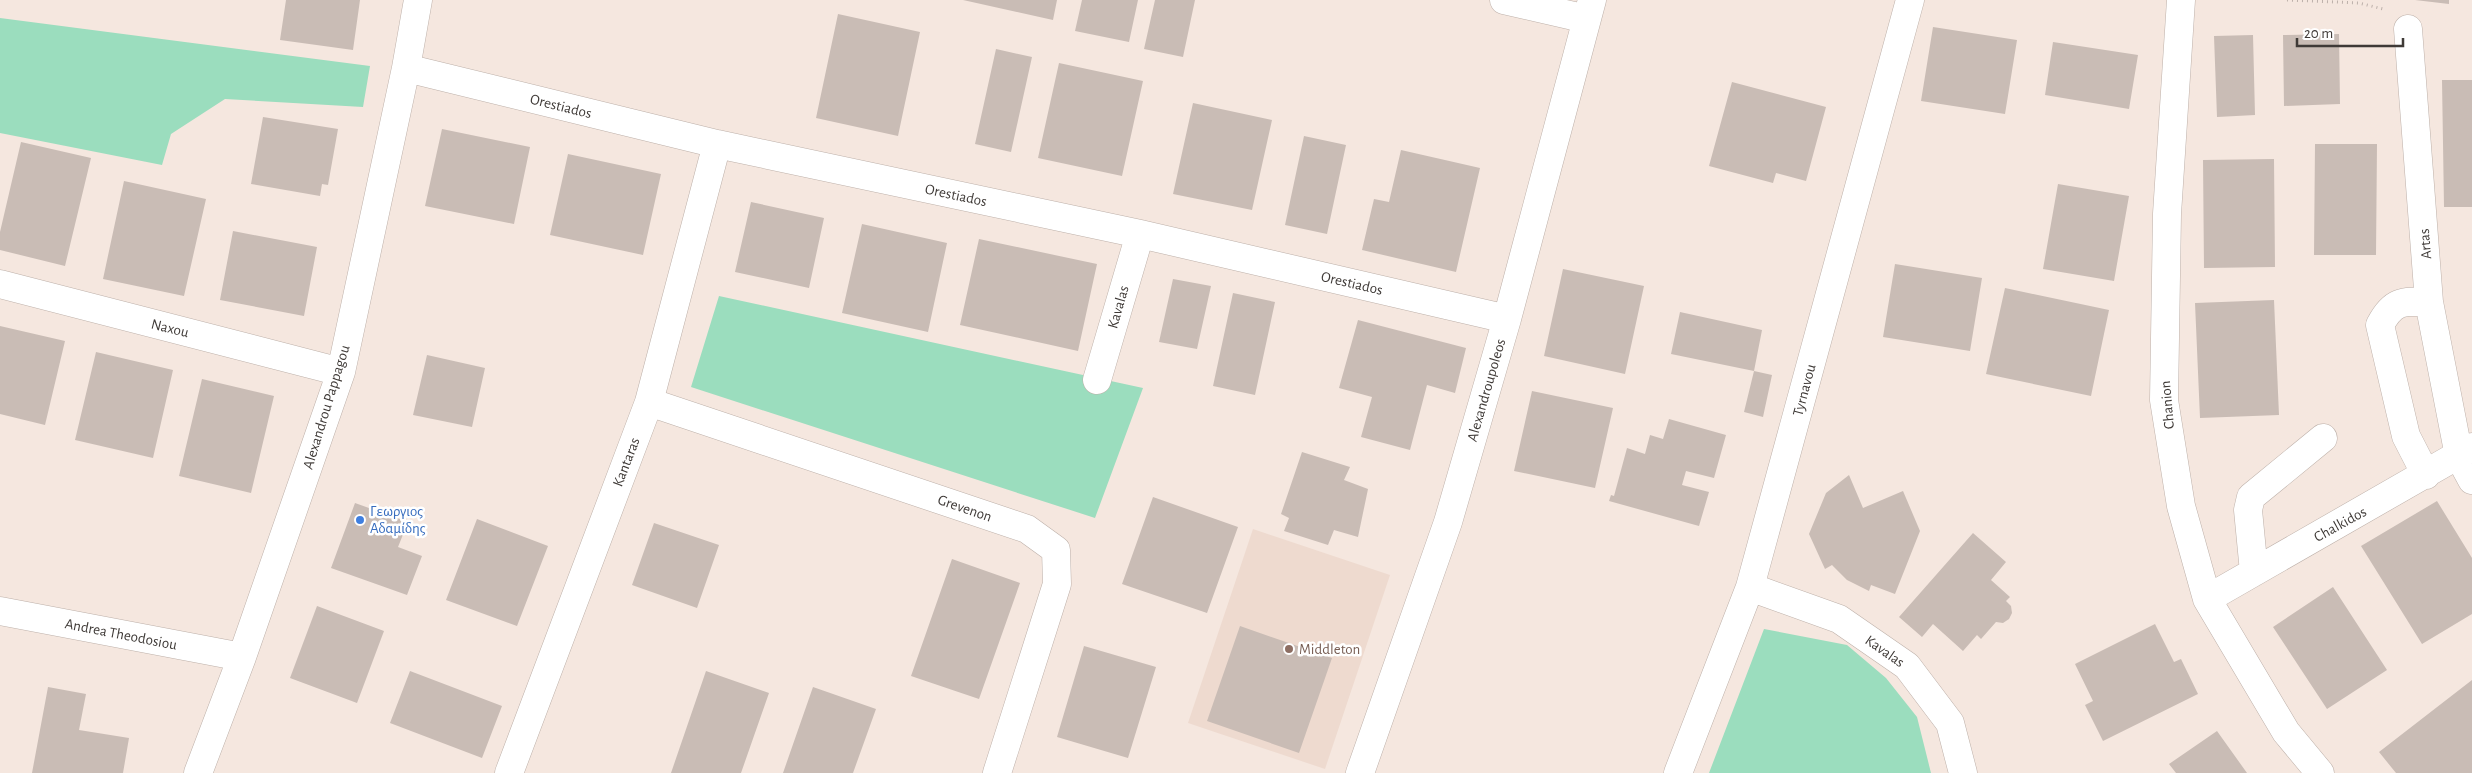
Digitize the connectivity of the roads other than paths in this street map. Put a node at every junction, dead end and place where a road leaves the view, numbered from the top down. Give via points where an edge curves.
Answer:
1 (418, 0) edge
2 (1504, 0) edge
3 (1910, 0) edge
4 (2180, 0) edge
5 (1589, 9) edge
6 (2408, 29) road end
7 (406, 68) junction
8 (717, 144) junction
9 (1140, 234) junction
10 (0, 284) edge
11 (2429, 302) junction
12 (1507, 319) junction
13 (341, 372) junction
14 (1097, 380) dead end
15 (648, 402) junction
16 (2323, 438) dead end
17 (2466, 452) edge
18 (2426, 475) junction
19 (2472, 480) edge
20 (2254, 572) junction
21 (1750, 587) junction
22 (2207, 599) junction
23 (0, 611) edge
24 (242, 657) junction
25 (198, 773) edge
26 (509, 773) edge
27 (997, 773) edge
28 (1360, 773) edge
29 (1678, 773) edge
30 (1963, 773) edge
31 (2320, 773) edge

1 - 7 street, Alexandrou Pappagou
2 - 5 street
3 - 21 street, Tyrnavou
4 - 22 street, Chanion via 2167,214 2164,400 2181,506
5 - 12 street, Alexandroupoleos
6 - 11 street, Artas
7 - 8 street, Orestiados
7 - 13 street, Alexandrou Pappagou
8 - 9 street, Orestiados
8 - 15 street, Kantaras
9 - 12 street, Orestiados
9 - 14 street, Kavalas
10 - 13 street, Naxou
11 - 17 street, Artas
11 - 18 street via 2404,301 2388,310 2380,325 2406,436
12 - 28 street, Alexandroupoleos via 1448,522
13 - 24 street, Alexandrou Pappagou
15 - 26 street, Kantaras
15 - 27 street, Grevenon via 1028,529 1056,550 1057,584
16 - 20 street via 2251,497 2248,510
17 - 18 street, Chalkidos
17 - 19 street, Artas
18 - 20 street, Chalkidos
20 - 22 street, Chalkidos
21 - 29 street, Tyrnavou
21 - 30 street, Kavalas via 1839,619 1907,666 1950,723
22 - 31 street, Chanion via 2286,732
23 - 24 street, Andrea Theodosiou
24 - 25 street, Alexandrou Pappagou

